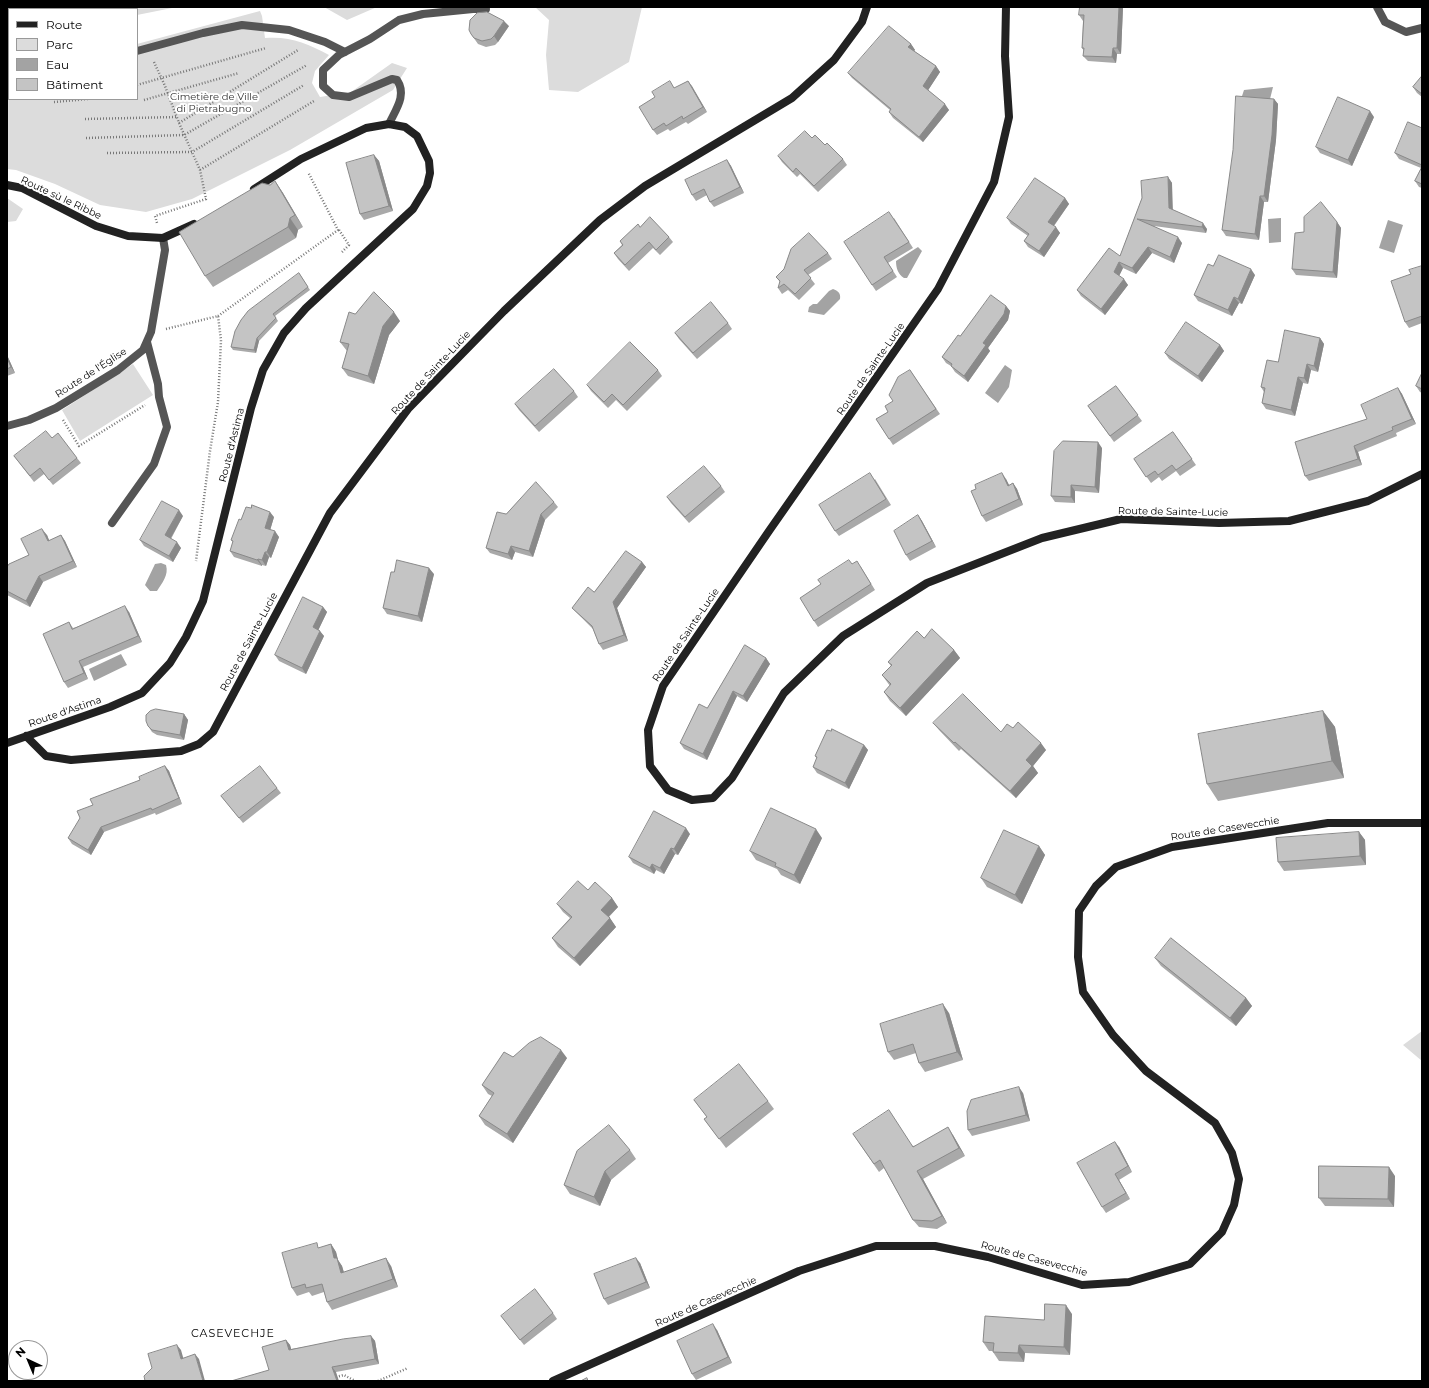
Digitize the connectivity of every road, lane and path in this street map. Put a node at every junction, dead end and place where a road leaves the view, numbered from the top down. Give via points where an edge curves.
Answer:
1 (867, 7) edge
2 (1006, 7) edge
3 (1377, 7) edge
4 (486, 9) dead end
5 (1422, 28) edge
6 (149, 48) junction
7 (266, 48) dead end
8 (298, 50) dead end
9 (138, 51) edge
10 (345, 52) junction
11 (307, 65) dead end
12 (239, 73) dead end
13 (162, 77) junction
14 (138, 85) edge
15 (304, 85) dead end
16 (168, 94) junction
17 (77, 100) edge
18 (144, 100) dead end
19 (314, 101) dead end
20 (54, 102) dead end
21 (176, 117) junction
22 (85, 119) dead end
23 (178, 123) junction
24 (389, 124) junction
25 (184, 135) junction
26 (86, 138) dead end
27 (192, 152) junction
28 (107, 153) dead end
29 (301, 159) junction
30 (200, 170) junction
31 (7, 185) edge
32 (246, 193) edge
33 (202, 220) edge
34 (338, 230) junction
35 (163, 238) junction
36 (339, 255) dead end
37 (218, 316) junction
38 (152, 332) junction
39 (147, 342) junction
40 (159, 397) junction
41 (56, 408) junction
42 (7, 426) edge
43 (1422, 474) edge
44 (112, 523) dead end
45 (197, 566) dead end
46 (26, 736) junction
47 (7, 743) edge
48 (1422, 823) edge
49 (408, 1368) dead end
50 (336, 1377) edge
51 (355, 1381) edge
52 (378, 1381) edge
53 (553, 1381) edge

1 - 46 street, Route de Sainte-Lucie via 862,22 834,60 792,98 645,186 600,220 504,311 408,409 330,513 212,732 199,744 181,751 71,760 46,756
2 - 43 street, Route de Sainte-Lucie via 1005,56 1009,117 994,182 938,289 663,686 648,730 650,766 668,790 692,800 713,798 732,778 784,692 843,636 927,583 1042,538 1120,519 1219,523 1289,521 1368,501
3 - 5 street via 1385,22 1406,32
4 - 10 street via 423,14 399,20
6 - 9 street
6 - 10 street via 203,33 242,26 289,30
6 - 13 path
7 - 13 path
8 - 23 path
10 - 24 street via 323,70 324,86 333,95 349,96 392,79 397,80 402,87 402,96
11 - 25 path
12 - 16 path
13 - 14 path
13 - 16 path
15 - 27 path
16 - 18 path
16 - 21 path
17 - 20 path
19 - 30 path
21 - 22 path
21 - 23 path
23 - 25 path
24 - 29 street via 366,128
24 - 46 street, Route d'Astima via 405,127 417,136 428,161 430,173 427,186 413,209 297,318 284,334 263,370 203,601 186,638 170,663 142,693 110,707
25 - 26 path
25 - 27 path
27 - 28 path
27 - 30 path
29 - 32 street
29 - 34 path
30 - 35 path via 206,199 155,216
31 - 35 street, Route sù le Ribbe via 22,188 96,226 128,236
33 - 35 street, Route sù le Ribbe
34 - 36 path via 349,245
34 - 37 path
35 - 38 street, Route de l'Église via 165,250
37 - 38 path
37 - 45 path via 221,340 218,402
38 - 39 street, Route de l'Église
39 - 40 street
39 - 41 street, Route de l'Église via 143,350 118,370
40 - 41 path via 79,446
40 - 44 street via 167,426 154,464
41 - 42 street, Route de l'Église
46 - 47 street, Route d'Astima
48 - 53 street, Route de Casevecchie via 1328,823 1172,847 1116,867 1096,886 1080,911 1078,957 1083,992 1113,1035 1146,1071 1215,1122 1232,1152 1239,1179 1234,1205 1222,1232 1190,1264 1129,1282 1082,1284 988,1257 935,1246 876,1246 798,1271
49 - 52 path
50 - 51 path via 344,1375

